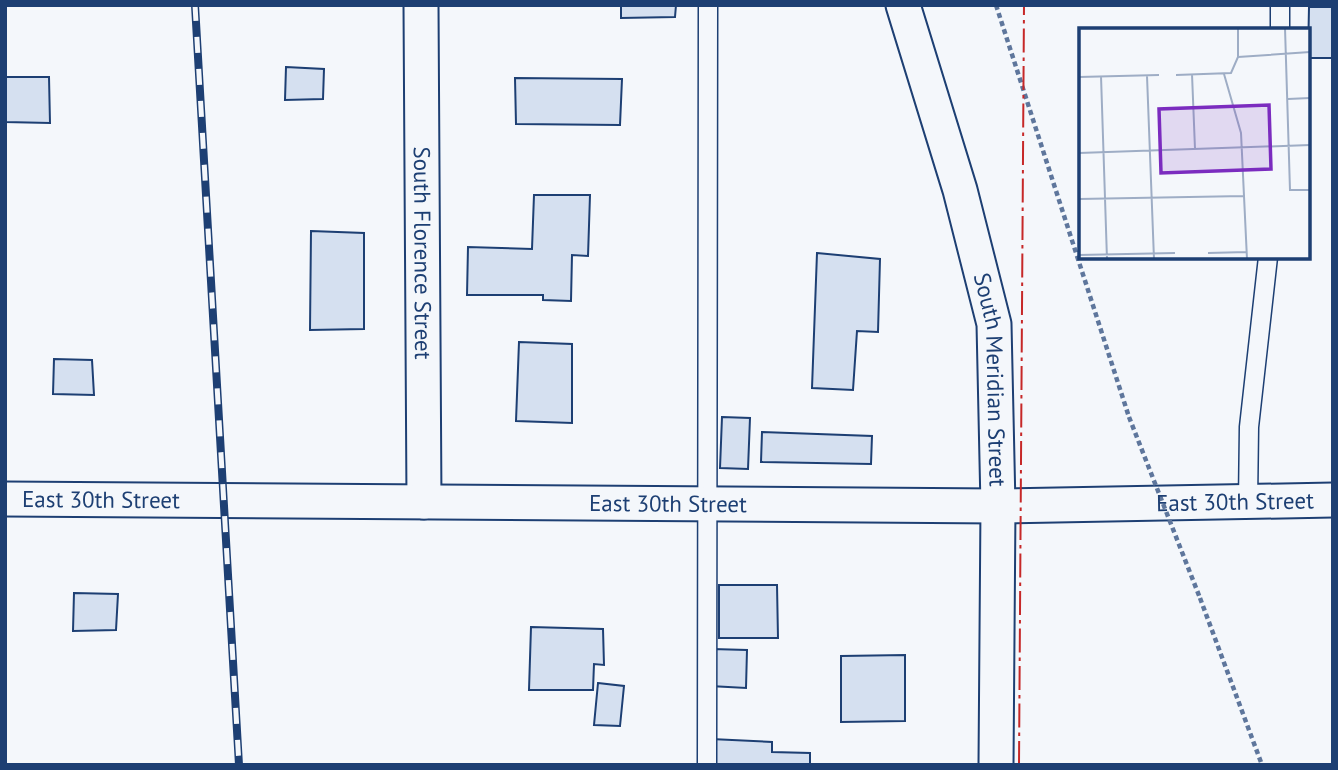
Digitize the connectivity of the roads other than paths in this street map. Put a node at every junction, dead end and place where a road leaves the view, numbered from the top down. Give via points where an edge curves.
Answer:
1 (421, 5) edge
2 (708, 5) edge
3 (903, 5) edge
4 (1280, 5) edge
5 (1280, 28) edge
6 (1268, 259) edge
7 (5, 499) edge
8 (1333, 500) edge
9 (424, 502) junction
10 (1248, 502) junction
11 (708, 504) junction
12 (998, 506) junction
13 (707, 765) edge
14 (996, 765) edge

1 - 9 street, South Florence Street
2 - 11 lane
3 - 12 street, South Meridian Street via 960,190 993,324
4 - 5 lane
6 - 10 lane via 1249,427
7 - 9 street, East 30th Street
8 - 10 street, East 30th Street
9 - 11 street, East 30th Street
10 - 12 street, East 30th Street
11 - 12 street, East 30th Street
11 - 13 lane
12 - 14 street, South Meridian Street

